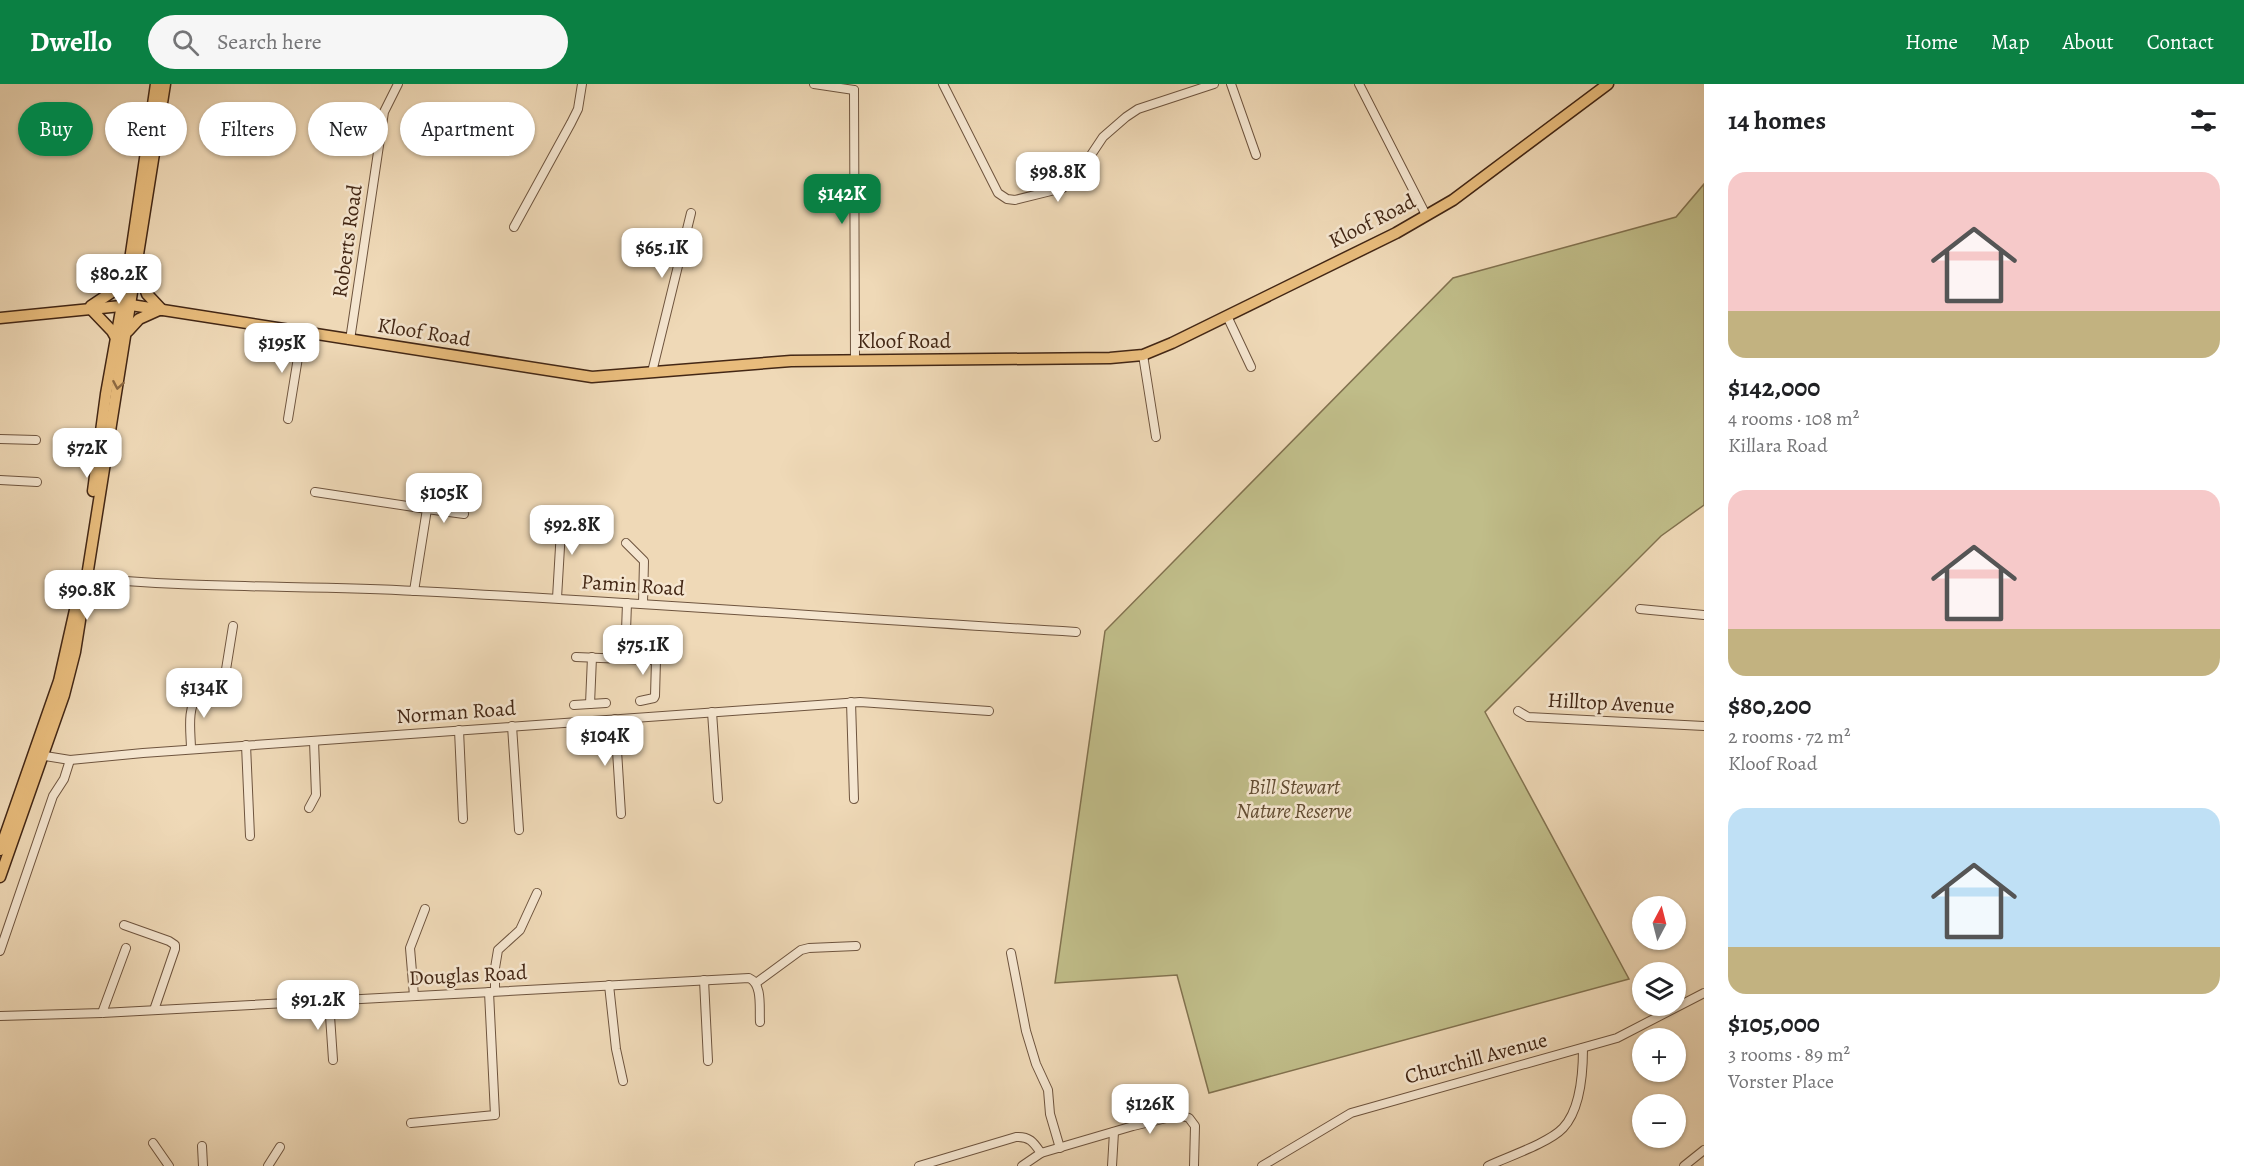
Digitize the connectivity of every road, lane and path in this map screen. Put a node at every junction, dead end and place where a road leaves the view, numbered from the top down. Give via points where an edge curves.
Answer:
1 (156, 84) edge
2 (165, 84) edge
3 (398, 84) edge
4 (582, 84) edge
5 (814, 84) edge
6 (862, 84) edge
7 (943, 84) edge
8 (1214, 84) edge
9 (1231, 84) edge
10 (1359, 84) edge
11 (1608, 84) edge
12 (854, 90) junction
13 (158, 97) junction
14 (1256, 155) dead end
15 (692, 213) dead end
16 (1426, 215) junction
17 (514, 227) dead end
18 (136, 263) junction
19 (127, 272) junction
20 (127, 305) junction
21 (88, 308) junction
22 (161, 310) junction
23 (1227, 316) junction
24 (0, 318) edge
25 (302, 333) junction
26 (121, 336) junction
27 (350, 340) junction
28 (1143, 355) junction
29 (855, 360) junction
30 (1251, 367) dead end
31 (652, 372) junction
32 (288, 419) dead end
33 (1156, 437) dead end
34 (0, 439) edge
35 (36, 440) dead end
36 (0, 480) edge
37 (37, 482) dead end
38 (315, 492) dead end
39 (427, 509) junction
40 (562, 513) dead end
41 (464, 514) dead end
42 (626, 543) dead end
43 (84, 578) junction
44 (414, 591) junction
45 (81, 596) junction
46 (557, 598) junction
47 (627, 603) junction
48 (643, 603) junction
49 (1641, 609) dead end
50 (1704, 615) edge
51 (233, 626) dead end
52 (1076, 632) dead end
53 (673, 655) dead end
54 (576, 657) dead end
55 (592, 657) junction
56 (625, 659) junction
57 (656, 660) junction
58 (640, 701) dead end
59 (851, 702) junction
60 (606, 703) dead end
61 (590, 704) junction
62 (574, 705) dead end
63 (989, 711) dead end
64 (1518, 711) dead end
65 (712, 712) junction
66 (615, 718) junction
67 (512, 726) junction
68 (1704, 726) edge
69 (459, 730) junction
70 (314, 741) junction
71 (246, 746) junction
72 (191, 749) junction
73 (39, 754) junction
74 (70, 760) junction
75 (718, 799) dead end
76 (854, 799) dead end
77 (309, 808) dead end
78 (621, 814) dead end
79 (464, 819) dead end
80 (519, 830) dead end
81 (250, 836) dead end
82 (0, 850) edge
83 (0, 877) edge
84 (537, 893) dead end
85 (425, 909) dead end
86 (124, 925) dead end
87 (856, 946) dead end
88 (126, 948) dead end
89 (0, 951) edge
90 (1011, 953) dead end
91 (704, 980) junction
92 (756, 983) junction
93 (609, 985) junction
94 (492, 992) junction
95 (1704, 993) edge
96 (414, 996) junction
97 (329, 1000) junction
98 (154, 1010) junction
99 (102, 1013) junction
100 (0, 1016) edge
101 (760, 1022) dead end
102 (1583, 1048) junction
103 (333, 1060) dead end
104 (708, 1061) dead end
105 (623, 1081) dead end
106 (411, 1123) dead end
107 (1114, 1132) junction
108 (153, 1143) dead end
109 (202, 1146) dead end
110 (280, 1147) dead end
111 (1060, 1148) junction
112 (1704, 1150) edge
113 (1041, 1153) junction
114 (169, 1166) edge
115 (203, 1166) edge
116 (268, 1166) edge
117 (919, 1166) edge
118 (1022, 1166) edge
119 (1112, 1166) edge
120 (1194, 1166) edge
121 (1262, 1166) edge
122 (1488, 1166) edge
123 (1684, 1166) edge

1 - 13 main road
2 - 13 main road
3 - 27 street, Roberts Road via 384,112
4 - 17 street via 574,116
5 - 12 street
6 - 12 street
7 - 8 street via 998,193 1016,200 1063,188 1103,136 1138,110
9 - 14 street
10 - 16 street
11 - 16 main road, Kloof Road via 1453,200
12 - 29 street
13 - 18 main road
13 - 19 main road
15 - 31 street
16 - 23 main road, Kloof Road
18 - 20 main road
18 - 22 main road via 147,294
19 - 20 main road
19 - 21 main road via 112,292
20 - 21 main road, Kloof Road
20 - 22 main road, Kloof Road
20 - 26 main road
21 - 24 main road, Kloof Road
21 - 26 main road
22 - 25 main road, Kloof Road
22 - 26 main road via 139,319
23 - 28 main road, Kloof Road
23 - 30 street
25 - 27 main road, Kloof Road
25 - 32 street
26 - 43 main road
27 - 31 main road, Kloof Road via 577,375 605,377
28 - 29 main road, Kloof Road
28 - 33 street
29 - 31 main road, Kloof Road
34 - 35 street
36 - 37 street
38 - 39 street
39 - 41 street
39 - 44 street
40 - 46 street
42 - 48 street via 644,561
43 - 44 street, Pamin Road
43 - 45 main road
44 - 46 street, Pamin Road
45 - 73 main road
45 - 73 main road via 67,684
46 - 47 street, Pamin Road
47 - 48 street, Pamin Road
47 - 56 street
48 - 52 street, Pamin Road
49 - 50 street
51 - 72 street via 224,682 229,691 224,694 219,690 194,701
53 - 57 street
54 - 55 street
55 - 56 street
55 - 61 street
56 - 57 street
57 - 58 street via 655,696
59 - 63 street, Norman Road
59 - 65 street, Norman Road
59 - 76 street
60 - 61 street
61 - 62 street
64 - 68 street, Hilltop Avenue via 1528,717
65 - 66 street, Norman Road
65 - 75 street
66 - 67 street, Norman Road
66 - 78 street
67 - 69 street, Norman Road
67 - 80 street
69 - 70 street, Norman Road
69 - 79 street
70 - 71 street, Norman Road
70 - 77 street via 316,795
71 - 72 street, Norman Road
71 - 81 street
72 - 74 street, Norman Road
73 - 74 street, Norman Road
73 - 82 main road
73 - 83 main road
74 - 89 street via 53,796
84 - 94 street via 520,930 498,950
85 - 96 street via 410,948
86 - 98 street via 175,945
87 - 92 street via 801,950
88 - 99 street
90 - 111 street via 1026,1031 1047,1090
91 - 92 street, Douglas Road via 749,978
91 - 93 street, Douglas Road
91 - 104 street
92 - 101 street
93 - 94 street, Douglas Road
93 - 105 street
94 - 96 street, Douglas Road
94 - 106 street via 495,1115
95 - 102 street, Churchill Avenue via 1629,1033
96 - 97 street, Douglas Road
97 - 98 street, Douglas Road
97 - 103 street
98 - 99 street, Douglas Road
99 - 100 street, Douglas Road
102 - 121 street, Churchill Avenue via 1351,1113
102 - 122 street via 1575,1107 1563,1129
107 - 111 street
107 - 119 street
107 - 120 street via 1175,1115 1189,1118 1196,1130
108 - 114 street
109 - 115 street
110 - 116 street
111 - 113 street
112 - 123 street
113 - 117 street via 1032,1141 1016,1137
113 - 118 street

